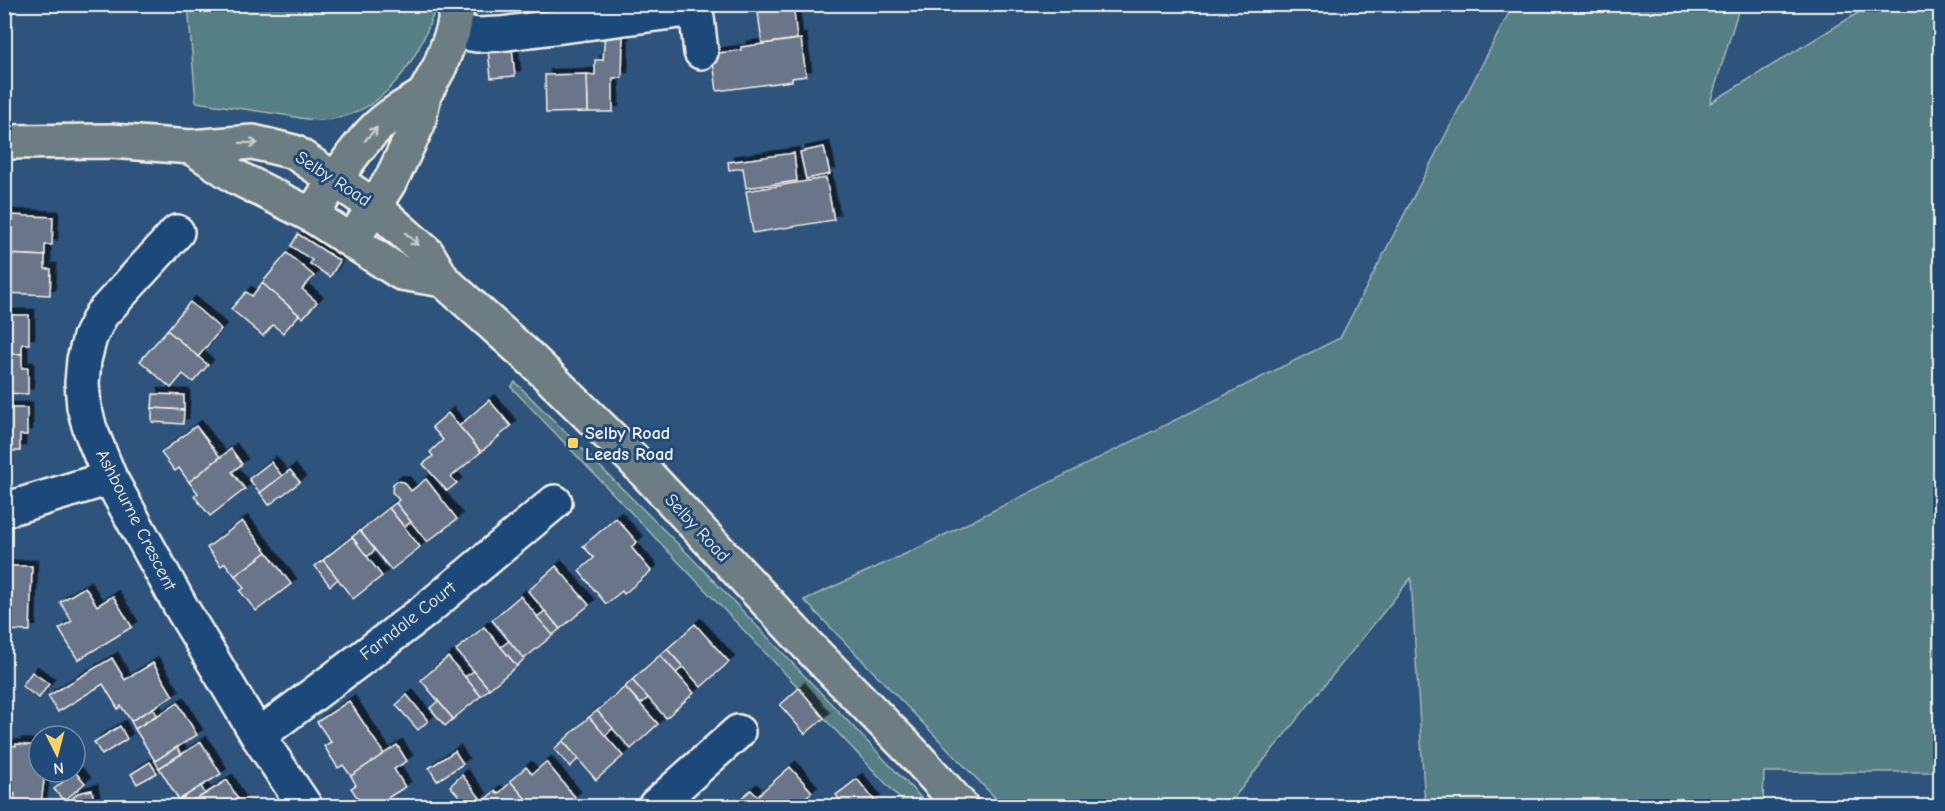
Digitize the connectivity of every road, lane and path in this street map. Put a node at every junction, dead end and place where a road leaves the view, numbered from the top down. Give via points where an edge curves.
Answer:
1 (456, 18) edge
2 (702, 52) dead end
3 (424, 95) junction
4 (4, 142) edge
5 (191, 147) junction
6 (336, 181) junction
7 (374, 206) junction
8 (311, 215) junction
9 (177, 232) dead end
10 (352, 241) junction
11 (443, 280) junction
12 (110, 478) junction
13 (555, 502) dead end
14 (4, 510) edge
15 (738, 732) dead end
16 (258, 735) junction
17 (951, 796) edge
18 (305, 807) edge
19 (655, 807) edge

1 - 2 street via 477,35 696,9
1 - 3 main road via 440,66
6 -> 3 main road via 372,132
3 - 7 main road via 418,124
4 - 5 main road, Selby Road via 111,141
5 -> 6 main road, Selby Road via 253,142 276,147 294,152
5 - 8 main road, Selby Road via 236,177
6 - 7 main road, Selby Road
6 - 8 main road
7 - 10 main road
7 -> 11 main road, Selby Road via 427,253
8 - 10 main road, Selby Road
9 - 12 street, Ashbourne Crescent via 101,315 90,337 82,383 84,407
10 - 11 main road, Selby Road via 401,273
11 - 17 main road, Selby Road via 632,458
12 - 14 street
12 - 16 street, Ashbourne Crescent
13 - 16 street, Farndale Court via 422,613
15 - 19 street
16 - 18 street, Ashbourne Crescent

